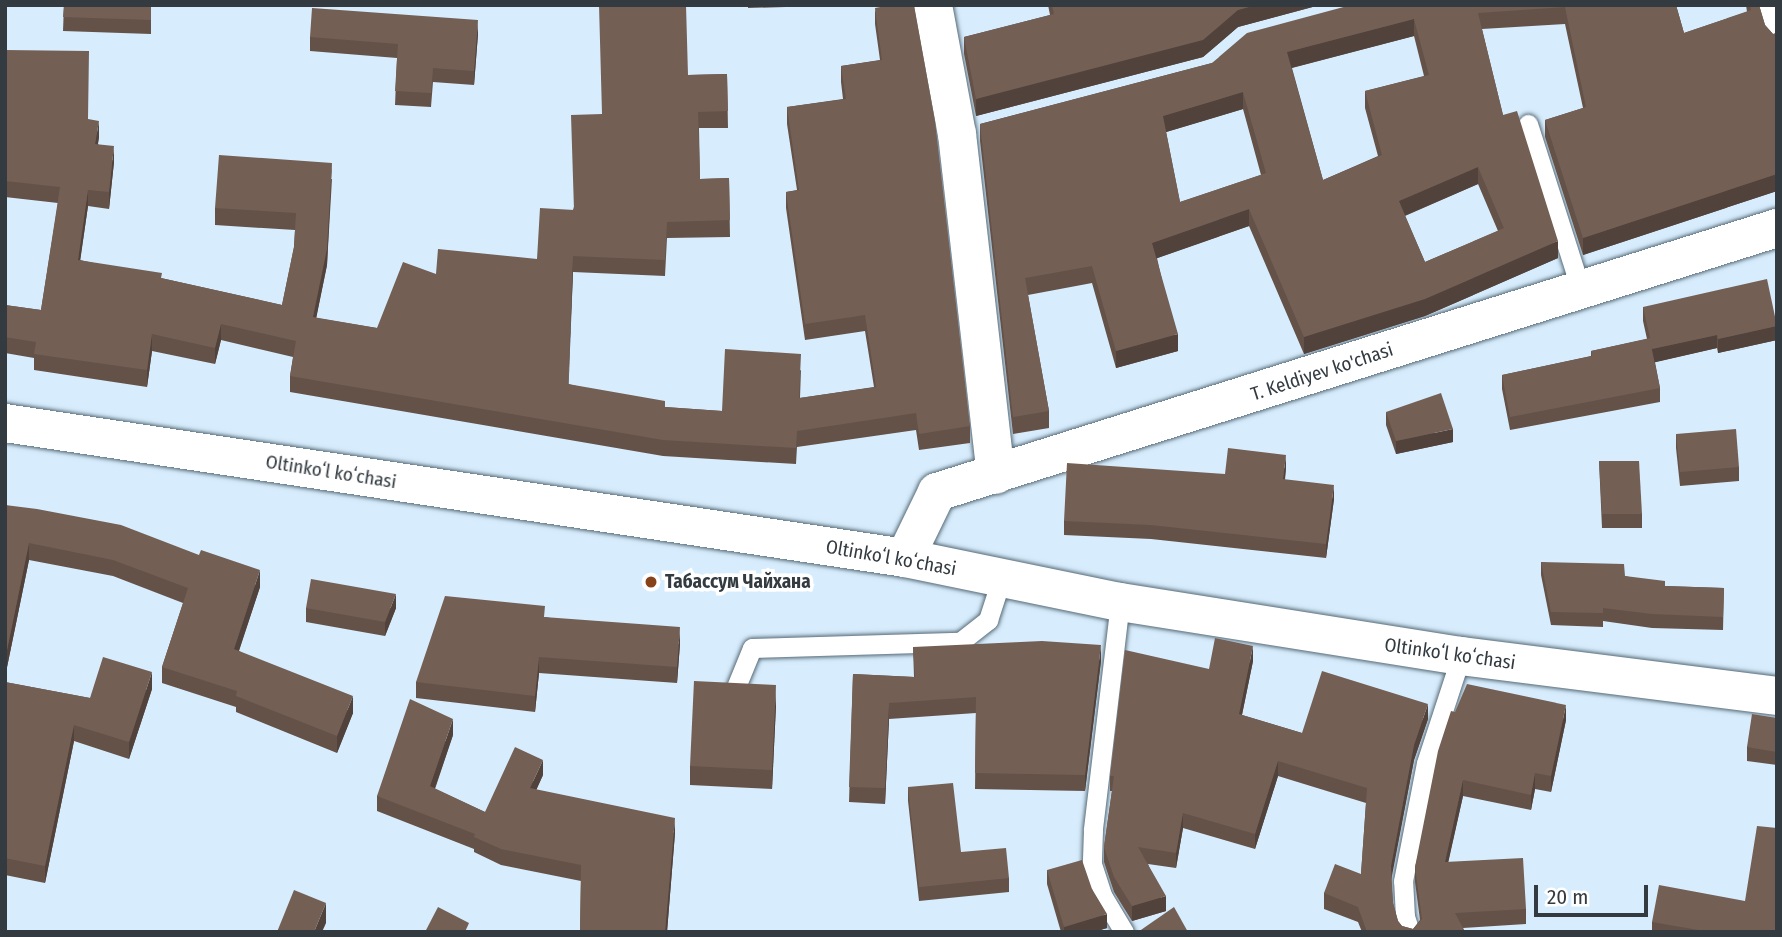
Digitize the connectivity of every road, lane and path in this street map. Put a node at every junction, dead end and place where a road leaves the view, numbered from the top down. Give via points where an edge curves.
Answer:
1 (933, 5) edge
2 (1767, 5) edge
3 (1777, 39) edge
4 (1528, 124) dead end
5 (1777, 228) edge
6 (1581, 290) junction
7 (5, 423) edge
8 (996, 475) junction
9 (905, 558) junction
10 (1001, 580) junction
11 (1120, 603) junction
12 (1461, 656) junction
13 (736, 687) edge
14 (1777, 696) edge
15 (1124, 932) edge
16 (1410, 932) edge

1 - 8 main road via 964,133
2 - 3 lane
4 - 6 lane
5 - 6 main road, T. Keldiyev ko'chasi
6 - 8 main road, T. Keldiyev ko'chasi
7 - 9 main road, Oltinkoʻl koʻchasi
8 - 9 main road, T. Keldiyev ko'chasi via 937,492
9 - 10 main road, Oltinkoʻl koʻchasi
10 - 11 main road, Oltinkoʻl koʻchasi
10 - 13 lane via 988,620 960,642 752,648
11 - 12 main road, Oltinkoʻl koʻchasi
11 - 15 lane via 1092,864 1103,897
12 - 14 main road, Oltinkoʻl koʻchasi
12 - 16 lane via 1426,763 1403,881

